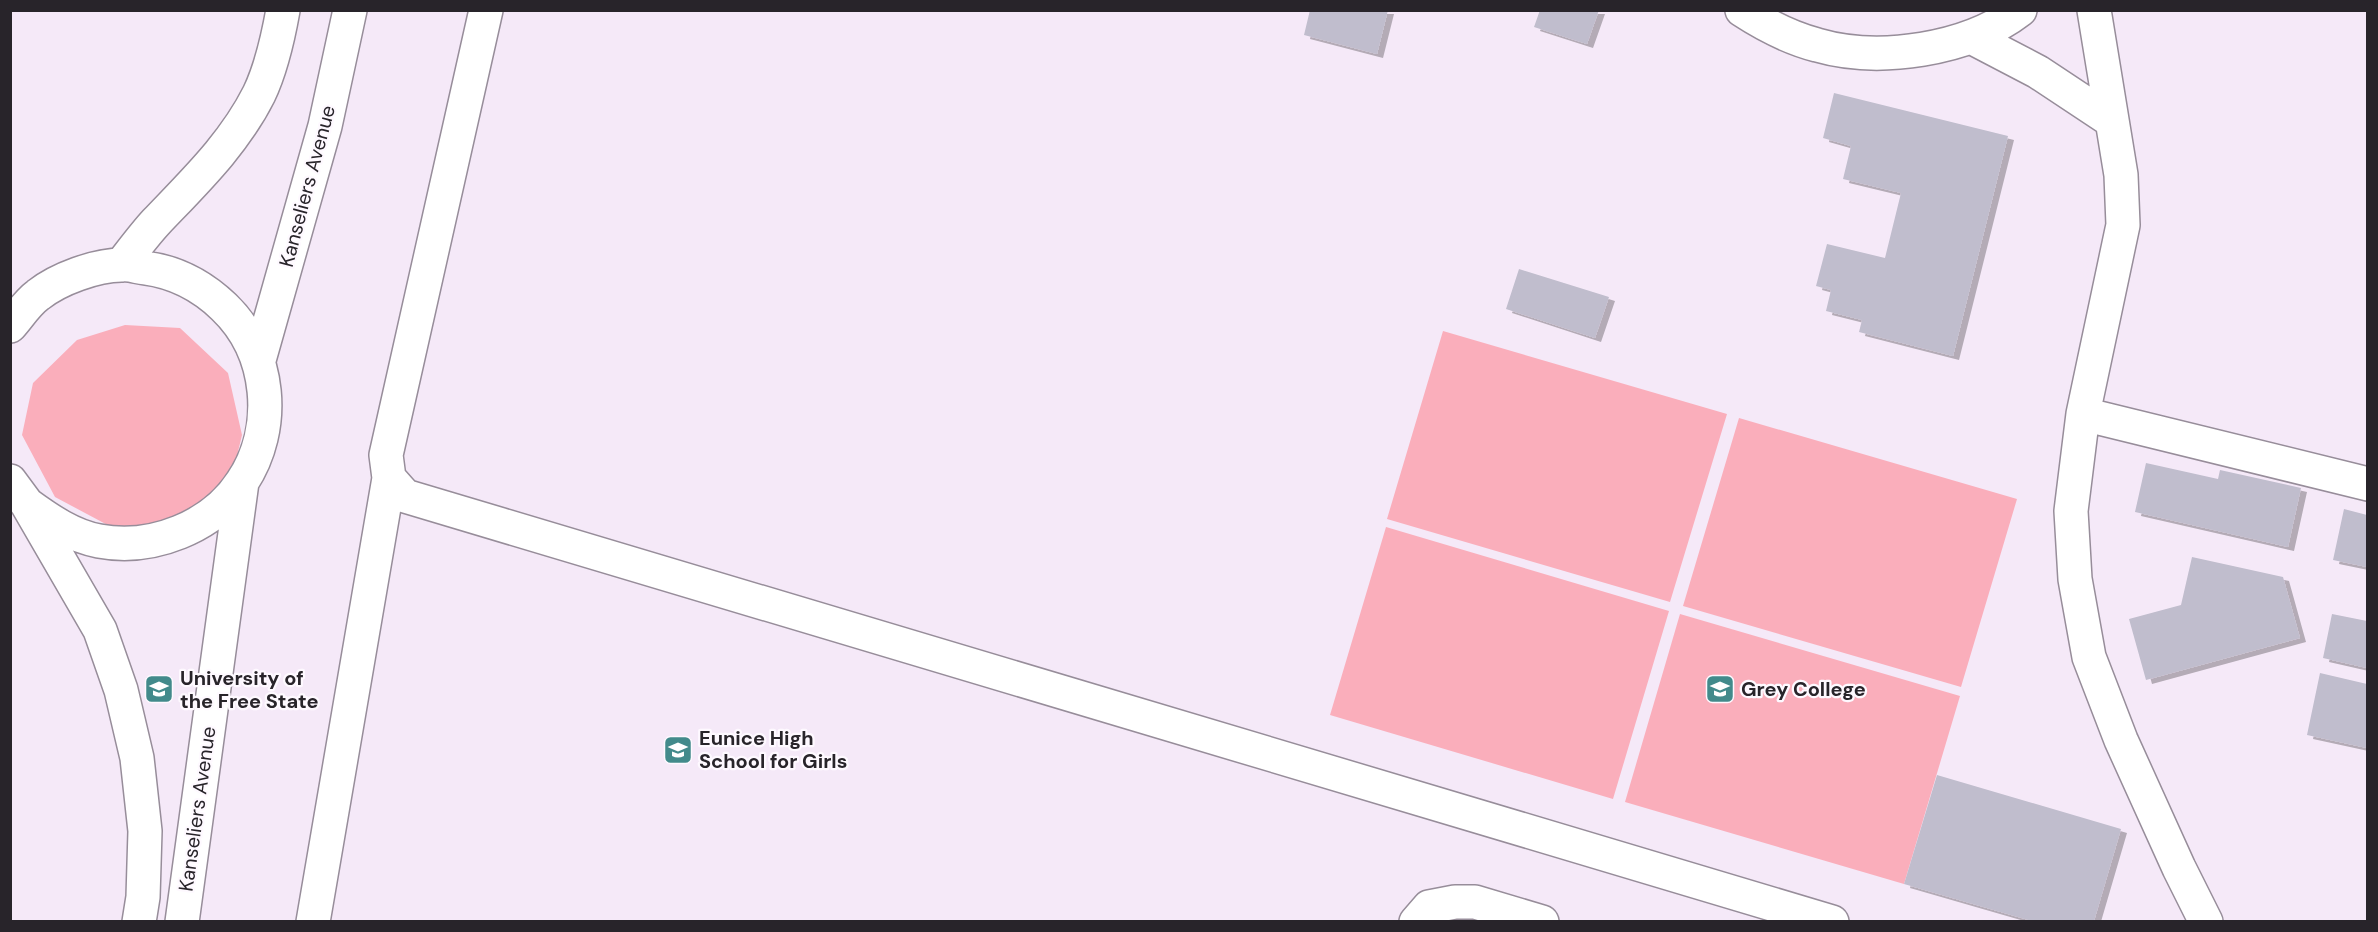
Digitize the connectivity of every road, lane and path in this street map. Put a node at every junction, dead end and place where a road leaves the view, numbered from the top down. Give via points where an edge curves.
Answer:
1 (283, 10) edge
2 (350, 10) edge
3 (486, 10) edge
4 (1742, 10) edge
5 (2020, 10) edge
6 (2094, 10) edge
7 (1971, 37) junction
8 (2112, 121) junction
9 (122, 264) junction
10 (24, 296) edge
11 (10, 326) edge
12 (259, 360) junction
13 (2082, 414) junction
14 (389, 478) junction
15 (242, 482) junction
16 (2367, 484) edge
17 (19, 492) edge
18 (140, 921) edge
19 (182, 921) edge
20 (313, 921) edge
21 (1416, 921) edge
22 (1542, 921) edge
23 (1832, 921) edge
24 (2206, 921) edge

1 - 9 street via 259,93 233,137
2 - 12 street, Kanseliers Avenue via 325,126
3 - 14 street via 393,418 386,455
4 - 7 street via 1769,27 1818,46 1869,53 1921,50
5 - 7 street
6 - 8 street
7 - 8 street via 2038,72
8 - 13 street via 2121,174 2122,225
9 - 10 street, Kanseliers Avenue via 77,273
9 - 12 street, Kanseliers Avenue via 166,270 206,289 238,320
10 - 11 street, Kanseliers Avenue
12 - 15 street, Kanseliers Avenue via 266,401 260,444
13 - 16 street
13 - 24 street via 2071,511 2075,579 2089,657 2121,740
14 - 20 street
14 - 23 street via 405,496
15 - 17 street, Kanseliers Avenue via 215,512 180,533 140,543 99,541 60,528
15 - 19 street, Kanseliers Avenue
17 - 18 street, Kanseliers Avenue via 100,630 121,690 137,759 145,831
21 - 22 street via 1429,907 1475,902

